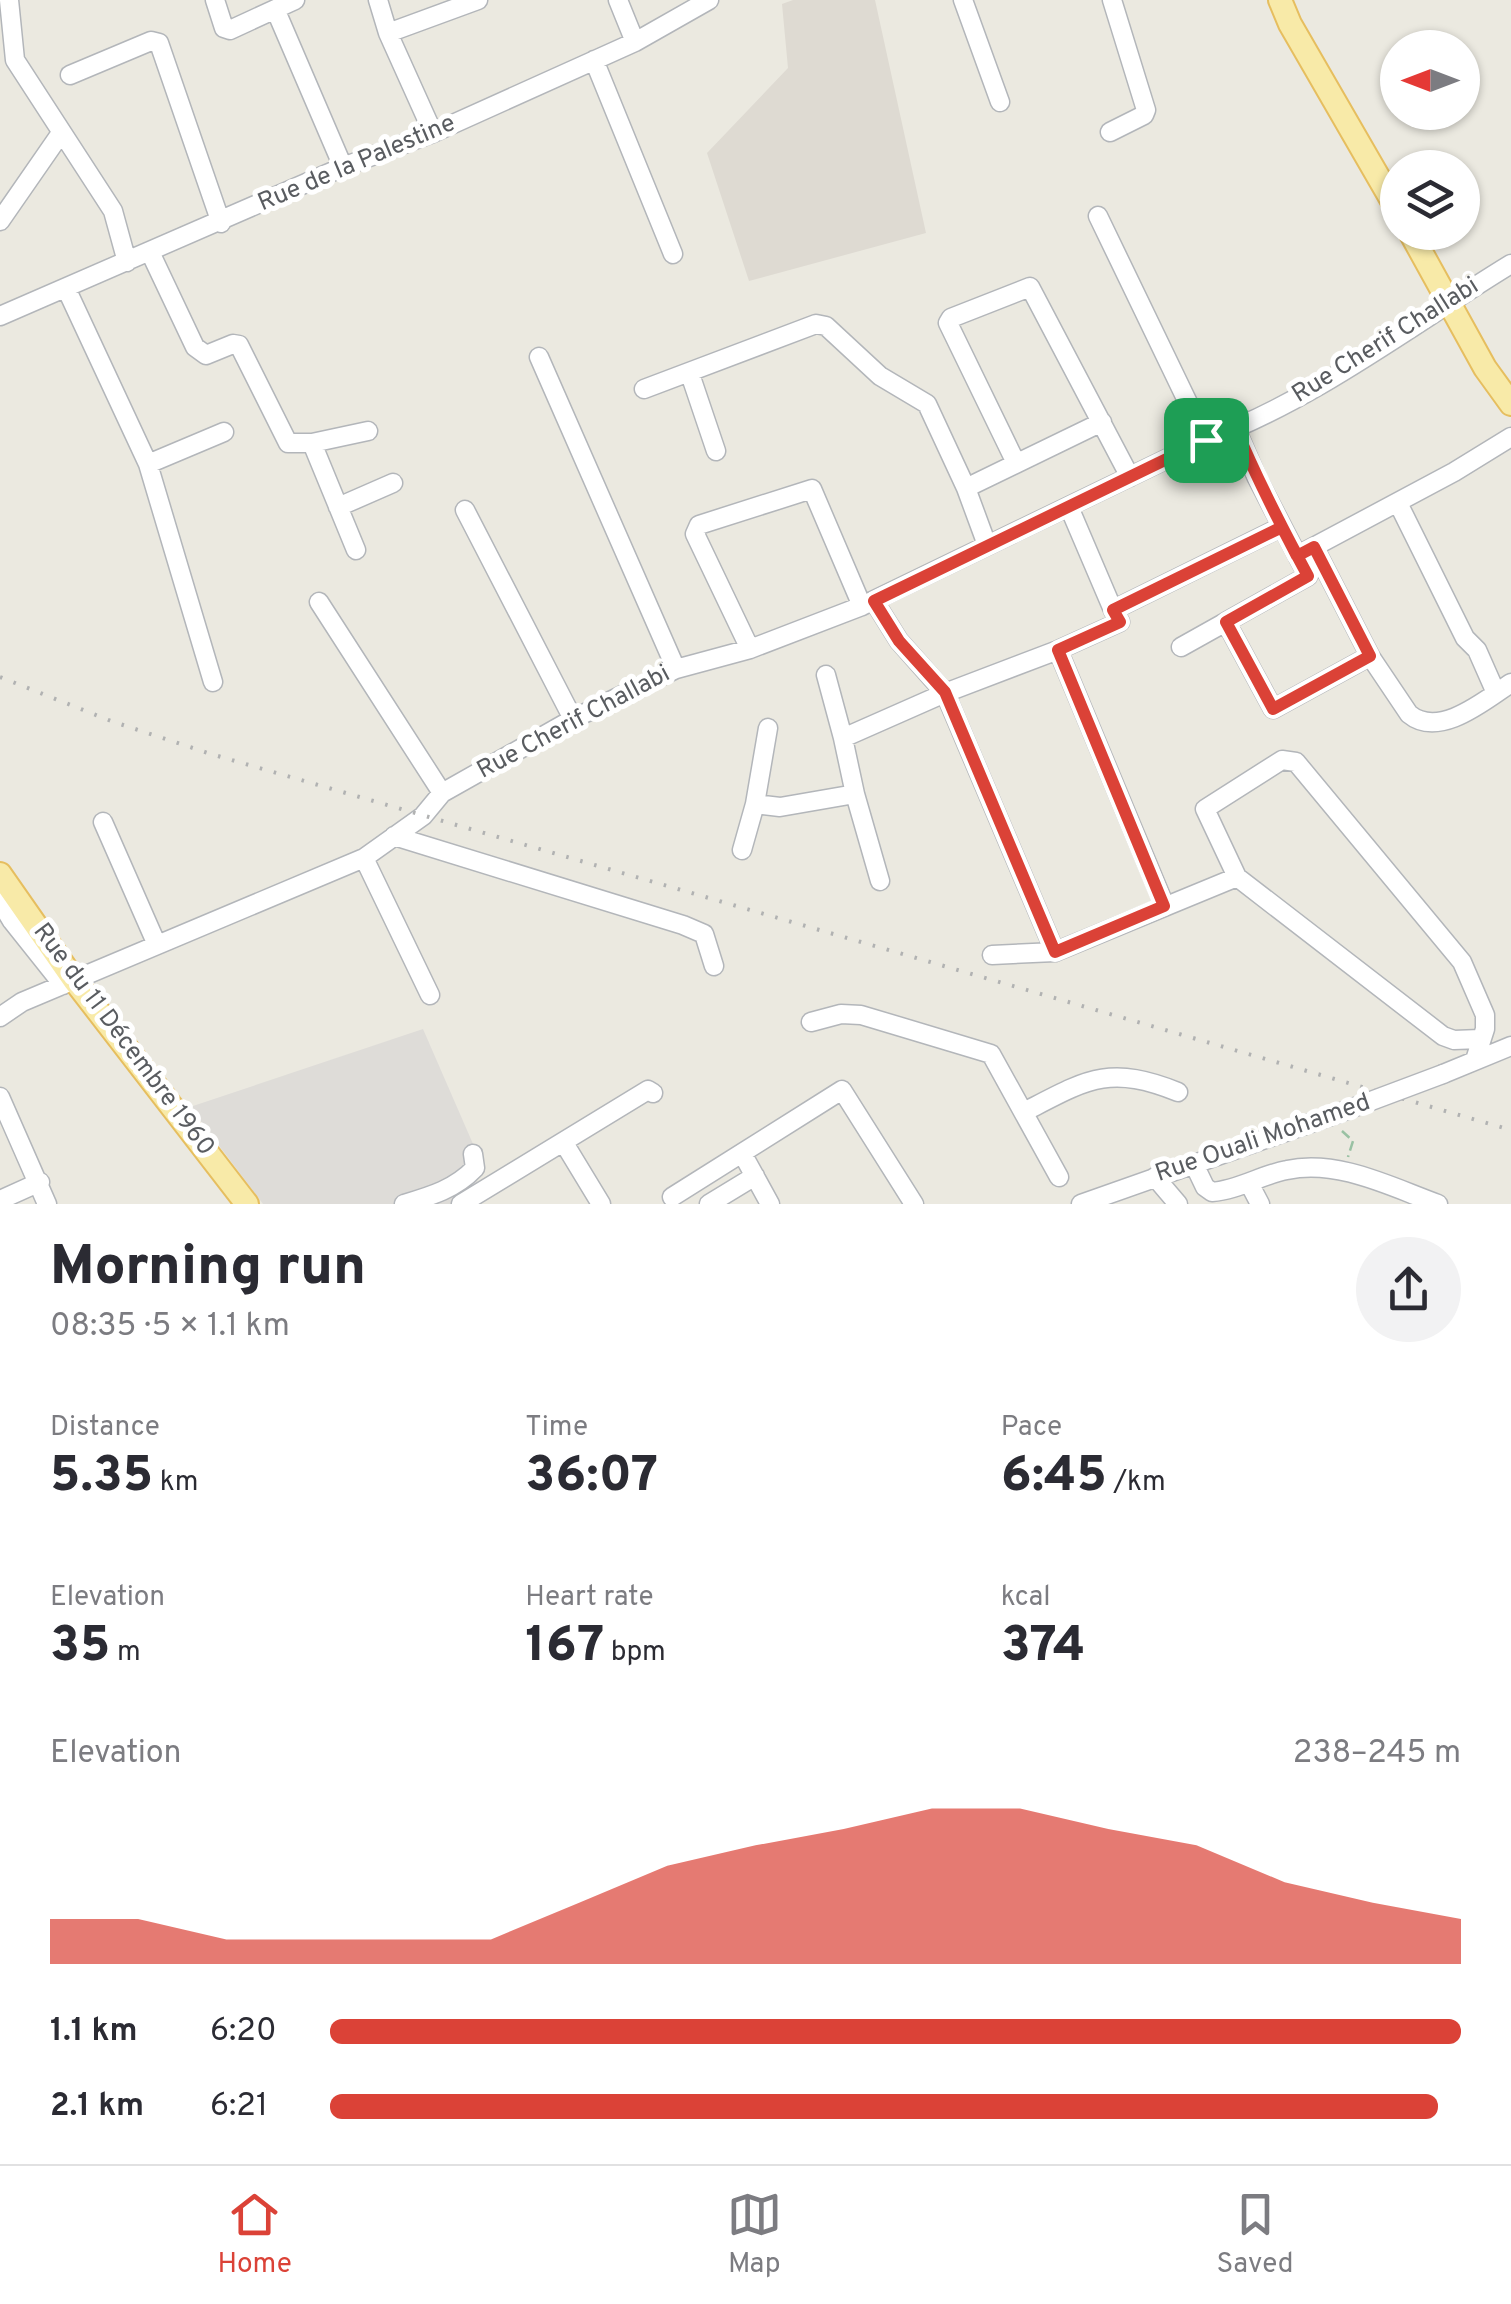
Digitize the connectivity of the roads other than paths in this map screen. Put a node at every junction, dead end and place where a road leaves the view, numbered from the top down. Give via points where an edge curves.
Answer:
1 (9, 0) edge
2 (214, 0) edge
3 (296, 0) edge
4 (378, 0) edge
5 (478, 0) edge
6 (618, 0) edge
7 (709, 0) edge
8 (963, 0) edge
9 (1112, 0) edge
10 (1280, 0) edge
11 (687, 5) edge
12 (276, 11) junction
13 (388, 33) junction
14 (635, 42) junction
15 (594, 60) junction
16 (8, 62) edge
17 (70, 75) dead end
18 (1000, 102) dead end
19 (1110, 132) dead end
20 (61, 133) junction
21 (433, 133) junction
22 (343, 167) junction
23 (1380, 180) edge
24 (1098, 216) dead end
25 (0, 221) edge
26 (221, 223) junction
27 (1420, 250) edge
28 (150, 252) junction
29 (673, 254) dead end
30 (127, 262) junction
31 (1511, 264) edge
32 (66, 288) junction
33 (1450, 302) junction
34 (0, 316) edge
35 (539, 358) dead end
36 (690, 374) junction
37 (644, 389) dead end
38 (1511, 404) edge
39 (1102, 422) junction
40 (1236, 429) junction
41 (368, 431) dead end
42 (224, 432) dead end
43 (1511, 437) edge
44 (1206, 440) junction
45 (312, 443) junction
46 (716, 450) dead end
47 (1016, 463) junction
48 (148, 464) junction
49 (1130, 477) junction
50 (393, 483) dead end
51 (966, 488) junction
52 (1398, 502) junction
53 (338, 507) junction
54 (1069, 507) junction
55 (465, 510) dead end
56 (1282, 527) junction
57 (987, 545) junction
58 (356, 550) dead end
59 (1306, 552) junction
60 (319, 602) dead end
61 (868, 604) junction
62 (1113, 610) junction
63 (1226, 622) junction
64 (1182, 647) dead end
65 (750, 649) junction
66 (1058, 650) junction
67 (1370, 656) junction
68 (676, 669) junction
69 (826, 674) dead end
70 (213, 682) dead end
71 (1504, 688) edge
72 (945, 692) junction
73 (573, 720) junction
74 (768, 728) dead end
75 (842, 738) junction
76 (442, 793) junction
77 (855, 794) junction
78 (755, 804) junction
79 (103, 822) dead end
80 (394, 836) junction
81 (742, 850) dead end
82 (364, 858) junction
83 (0, 874) edge
84 (1237, 877) junction
85 (880, 881) dead end
86 (0, 901) edge
87 (1164, 906) junction
88 (6, 922) edge
89 (157, 945) junction
90 (1055, 952) junction
91 (992, 955) dead end
92 (714, 966) dead end
93 (69, 982) junction
94 (430, 995) dead end
95 (0, 1016) edge
96 (811, 1022) dead end
97 (1480, 1040) junction
98 (1511, 1046) edge
99 (1475, 1060) junction
100 (1178, 1092) dead end
101 (653, 1093) dead end
102 (0, 1097) edge
103 (1024, 1112) junction
104 (564, 1143) junction
105 (742, 1152) junction
106 (473, 1154) dead end
107 (1194, 1164) junction
108 (755, 1176) junction
109 (1059, 1177) dead end
110 (1155, 1177) junction
111 (40, 1182) junction
112 (1249, 1183) junction
113 (672, 1198) dead end
114 (0, 1200) edge
115 (48, 1204) edge
116 (248, 1204) edge
117 (404, 1204) edge
118 (462, 1204) edge
119 (601, 1204) edge
120 (709, 1204) edge
121 (770, 1204) edge
122 (914, 1204) edge
123 (1082, 1204) edge
124 (1178, 1204) edge
125 (1260, 1204) edge
126 (1438, 1204) edge

1 - 16 street
2 - 12 street via 226,30
3 - 12 street
4 - 13 street
5 - 13 street
6 - 14 street
7 - 11 street, Rue de la Palestine
8 - 18 street
9 - 19 street via 1146,110
10 - 23 main road
11 - 14 street, Rue de la Palestine
12 - 22 street
13 - 21 street
14 - 15 street, Rue de la Palestine
15 - 21 street, Rue de la Palestine
15 - 29 street
16 - 20 street
17 - 26 street via 159,43
20 - 25 street
20 - 30 street via 112,211
21 - 22 street, Rue de la Palestine
22 - 26 street, Rue de la Palestine
24 - 44 street
26 - 28 street, Rue de la Palestine
27 - 33 main road
28 - 30 street, Rue de la Palestine
28 - 45 street via 194,347 206,355 239,346 288,443
30 - 32 street, Rue de la Palestine
31 - 33 street, Rue Cherif Challabi
32 - 34 street, Rue de la Palestine
32 - 48 street
33 - 38 main road
33 - 40 street, Rue Cherif Challabi via 1333,378
35 - 68 street
36 - 37 street
36 - 46 street
36 - 51 street via 816,324 826,326 880,376 927,404
39 - 47 street
39 - 47 street via 1034,288 951,318 949,326
39 - 49 street
40 - 44 street, Rue Cherif Challabi
40 - 56 street
41 - 45 street
42 - 48 street
43 - 52 street
44 - 49 street, Rue Cherif Challabi
45 - 53 street
47 - 51 street
48 - 70 street
49 - 54 street, Rue Cherif Challabi
50 - 53 street
51 - 57 street
52 - 59 street
52 - 71 street via 1465,638
53 - 58 street
54 - 57 street, Rue Cherif Challabi
54 - 62 street
55 - 73 street
56 - 59 street
56 - 62 street
57 - 61 street, Rue Cherif Challabi
59 - 63 street via 1308,576
59 - 67 street
60 - 76 street
61 - 65 street, Rue Cherif Challabi
61 - 65 street via 812,489 698,525 695,534
61 - 72 street
62 - 66 street via 1120,622
63 - 64 street
63 - 67 street via 1273,709
65 - 68 street, Rue Cherif Challabi
66 - 72 street
66 - 87 street
67 - 71 street via 1409,714 1428,725
68 - 73 street, Rue Cherif Challabi
69 - 75 street
72 - 75 street
72 - 90 street
73 - 76 street, Rue Cherif Challabi
74 - 78 street
75 - 77 street
76 - 80 street, Rue Cherif Challabi
77 - 78 street via 780,808
77 - 85 street
78 - 81 street
79 - 89 street
80 - 82 street, Rue Cherif Challabi
80 - 92 street via 683,925 704,934
82 - 89 street, Rue Cherif Challabi
82 - 94 street
83 - 93 main road, Rue du 11 Décembre 1960
84 - 87 street
84 - 97 street via 1443,1036
84 - 97 street via 1204,809 1282,760 1296,762 1462,962 1485,1014
86 - 88 street
87 - 90 street
88 - 93 street
89 - 93 street, Rue Cherif Challabi
90 - 91 street
93 - 95 street, Rue Cherif Challabi
93 - 116 main road, Rue du 11 Décembre 1960
96 - 103 street via 861,1015 992,1054
97 - 99 street
98 - 99 street, Rue Ouali Mohamed
99 - 107 street, Rue Ouali Mohamed, bridge via 1338,1120
100 - 103 street via 1107,1076
101 - 104 street via 648,1090
102 - 111 street
103 - 109 street
104 - 118 street
104 - 119 street
105 - 108 street
105 - 113 street
105 - 122 street via 842,1090
106 - 117 street via 476,1168 465,1179
107 - 110 street, Rue Ouali Mohamed
107 - 112 street via 1212,1192
108 - 120 street
108 - 121 street
110 - 123 street, Rue Ouali Mohamed
110 - 124 street
111 - 114 street
111 - 115 street
112 - 125 street
112 - 126 street via 1305,1167 1342,1170

